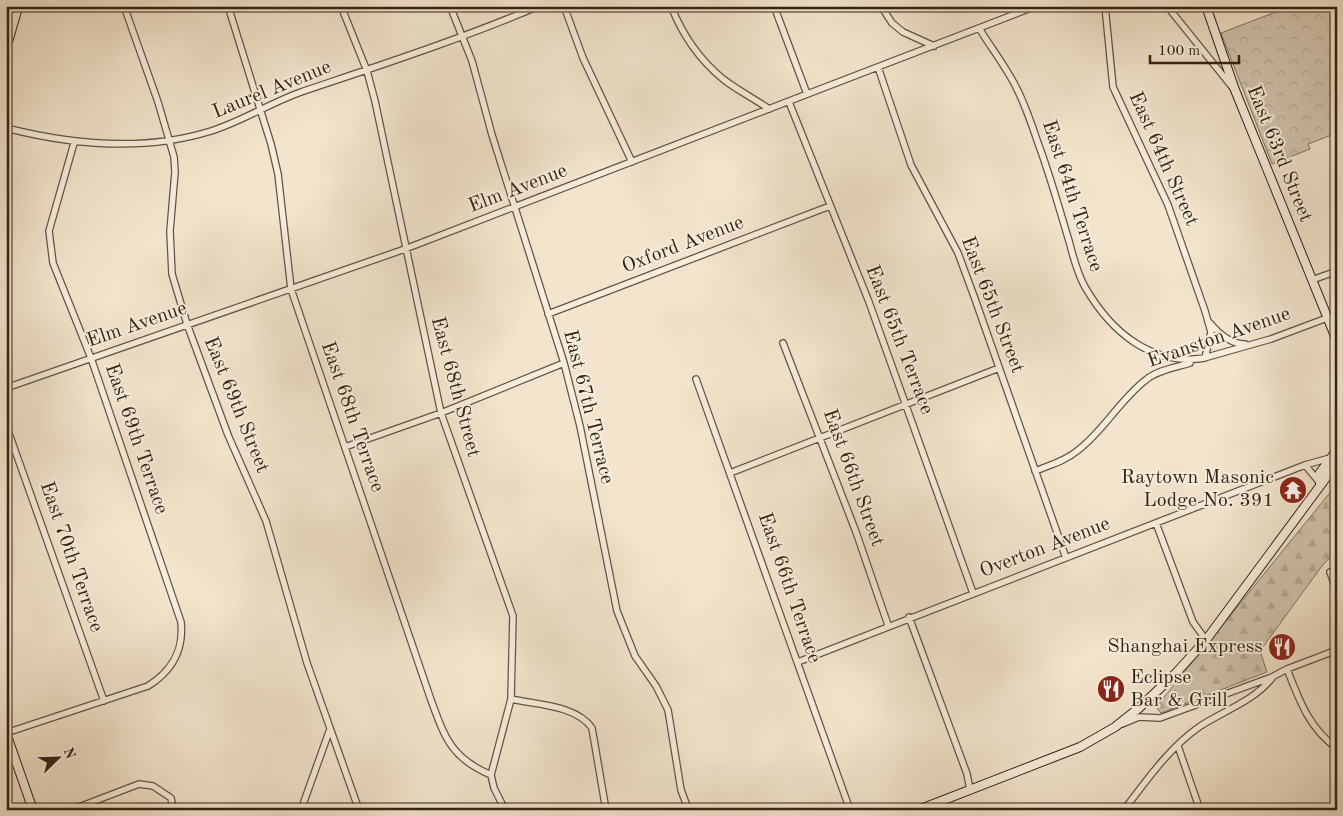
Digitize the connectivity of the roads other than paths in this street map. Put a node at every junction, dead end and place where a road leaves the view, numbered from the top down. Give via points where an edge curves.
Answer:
1 (18, 6) edge
2 (124, 6) edge
3 (228, 6) edge
4 (341, 6) edge
5 (450, 6) edge
6 (539, 6) edge
7 (564, 6) edge
8 (672, 6) edge
9 (774, 6) edge
10 (881, 6) edge
11 (1036, 6) edge
12 (1105, 6) edge
13 (1167, 6) edge
14 (1206, 6) edge
15 (1021, 9) edge
16 (979, 28) junction
17 (462, 38) junction
18 (934, 46) junction
19 (6, 47) edge
20 (878, 67) junction
21 (366, 71) junction
22 (1236, 90) junction
23 (807, 94) junction
24 (789, 102) junction
25 (769, 109) junction
26 (261, 110) junction
27 (6, 128) edge
28 (169, 139) junction
29 (74, 143) junction
30 (632, 162) junction
31 (830, 206) junction
32 (515, 207) junction
33 (405, 249) junction
34 (1337, 271) edge
35 (1312, 280) junction
36 (291, 289) junction
37 (548, 314) junction
38 (1327, 318) junction
39 (1208, 321) junction
40 (187, 324) junction
41 (1337, 341) edge
42 (783, 343) dead end
43 (1255, 344) junction
44 (90, 358) junction
45 (1205, 358) junction
46 (564, 363) junction
47 (1000, 368) junction
48 (696, 378) dead end
49 (6, 388) edge
50 (906, 404) junction
51 (441, 413) junction
52 (6, 425) edge
53 (820, 437) junction
54 (345, 447) junction
55 (1337, 450) edge
56 (1334, 460) edge
57 (1304, 465) junction
58 (1035, 470) junction
59 (730, 473) junction
60 (1320, 483) junction
61 (1156, 523) junction
62 (1066, 558) junction
63 (1330, 572) dead end
64 (1337, 591) edge
65 (973, 593) junction
66 (909, 617) junction
67 (888, 625) junction
68 (1206, 640) junction
69 (1337, 650) edge
70 (798, 662) junction
71 (1287, 669) junction
72 (1272, 677) junction
73 (511, 699) junction
74 (104, 701) junction
75 (1115, 726) junction
76 (330, 729) junction
77 (6, 733) edge
78 (1178, 746) junction
79 (1337, 748) edge
80 (491, 775) junction
81 (970, 790) junction
82 (687, 806) junction
83 (33, 810) edge
84 (71, 810) edge
85 (173, 810) edge
86 (301, 810) edge
87 (359, 810) edge
88 (504, 810) edge
89 (606, 810) edge
90 (675, 810) edge
91 (694, 810) edge
92 (850, 810) edge
93 (918, 810) edge
94 (1124, 810) edge
95 (1200, 810) edge

1 - 19 highway
2 - 28 street, East 69th Street
3 - 26 street, East 68th Terrace
4 - 21 street, East 68th Street
5 - 17 street, East 67th Terrace
6 - 17 street, Laurel Avenue
7 - 30 street via 583,58
8 - 25 street via 680,25 706,63 724,80
9 - 23 street
10 - 18 street via 892,23 903,32
11 - 15 street, Elm Avenue
12 - 39 street, East 64th Street via 1114,86 1168,205
13 - 22 street
14 - 22 main road, East 63rd Street
15 - 16 street, Elm Avenue
16 - 18 street, Elm Avenue
16 - 45 street, East 64th Terrace via 1024,104 1085,286 1110,321 1137,344 1162,356 1186,361
17 - 21 street, Laurel Avenue
17 - 32 street, East 67th Terrace via 472,61
18 - 20 street, Elm Avenue
20 - 23 street, Elm Avenue
20 - 47 street, East 65th Street via 911,165 958,253
21 - 26 street, Laurel Avenue via 299,93
21 - 33 street, East 68th Street
22 - 35 main road, East 63rd Street
23 - 24 street, Elm Avenue
24 - 25 street, Elm Avenue
24 - 31 street, East 65th Terrace
25 - 30 street, Elm Avenue
26 - 28 street, Laurel Avenue via 210,132
26 - 36 street, East 68th Terrace via 278,174
27 - 29 street, Laurel Avenue
28 - 29 street, Laurel Avenue via 134,144
28 - 40 street, East 69th Street via 175,172 170,263
29 - 44 street, East 69th Terrace via 51,222 49,244 53,263
30 - 32 street, Elm Avenue
31 - 37 street, Oxford Avenue
31 - 50 street, East 65th Terrace
32 - 33 street, Elm Avenue
32 - 37 street, East 67th Terrace
33 - 36 street, Elm Avenue
33 - 51 street, East 68th Street
34 - 35 street
35 - 38 main road, East 63rd Street
36 - 40 street, Elm Avenue
36 - 54 street, East 68th Terrace
37 - 46 street, East 67th Terrace
38 - 41 main road, East 63rd Street
38 - 43 street, Evanston Avenue
39 - 43 street, East 64th Street via 1231,342
39 - 45 street, East 64th Street via 1211,332
40 - 44 street, Elm Avenue
40 - 76 street, East 69th Street via 228,435 266,521 307,663
42 - 53 street, East 66th Street
43 - 45 street, Evanston Avenue
44 - 49 street, Elm Avenue
44 - 74 street, East 69th Terrace via 180,622 181,646 171,668 156,681
45 - 58 street, Evanston Avenue via 1148,377 1076,452
46 - 51 street
46 - 82 street, East 67th Terrace via 617,611 635,656 668,710
47 - 50 street
47 - 58 street, East 65th Street
48 - 59 street, East 66th Terrace
50 - 53 street
50 - 65 street, East 65th Terrace
51 - 54 street
51 - 73 street, East 68th Street via 513,616
52 - 74 street, East 70th Terrace
53 - 59 street
53 - 67 street, East 66th Street
54 - 80 street, East 68th Terrace via 446,739 464,760
55 - 56 main road
56 - 57 street, Overton Avenue
56 - 60 main road via 1319,474
57 - 60 street
57 - 61 street, Overton Avenue
58 - 62 street, East 65th Street
59 - 70 street, East 66th Terrace
60 - 68 main road
61 - 62 street, Overton Avenue
61 - 68 street via 1193,622
62 - 65 street, Overton Avenue
63 - 64 street
65 - 66 street, Overton Avenue
66 - 67 street, Overton Avenue
66 - 81 street
67 - 70 street, Overton Avenue
68 - 75 main road via 1159,690
69 - 71 street
70 - 92 street, East 66th Terrace
71 - 72 street
71 - 79 street via 1302,708 1313,726
72 - 75 street via 1167,716 1139,717
72 - 78 street via 1262,689 1198,728
73 - 80 street, East 68th Street
73 - 89 street via 571,712 586,719 592,728
74 - 77 street
75 - 81 main road via 1080,747
76 - 86 street
76 - 87 street, East 69th Street
77 - 83 main road
78 - 94 street via 1160,763
78 - 95 street
80 - 88 street
81 - 93 main road
82 - 90 street
82 - 91 street
84 - 85 street via 139,784 163,791 171,798

